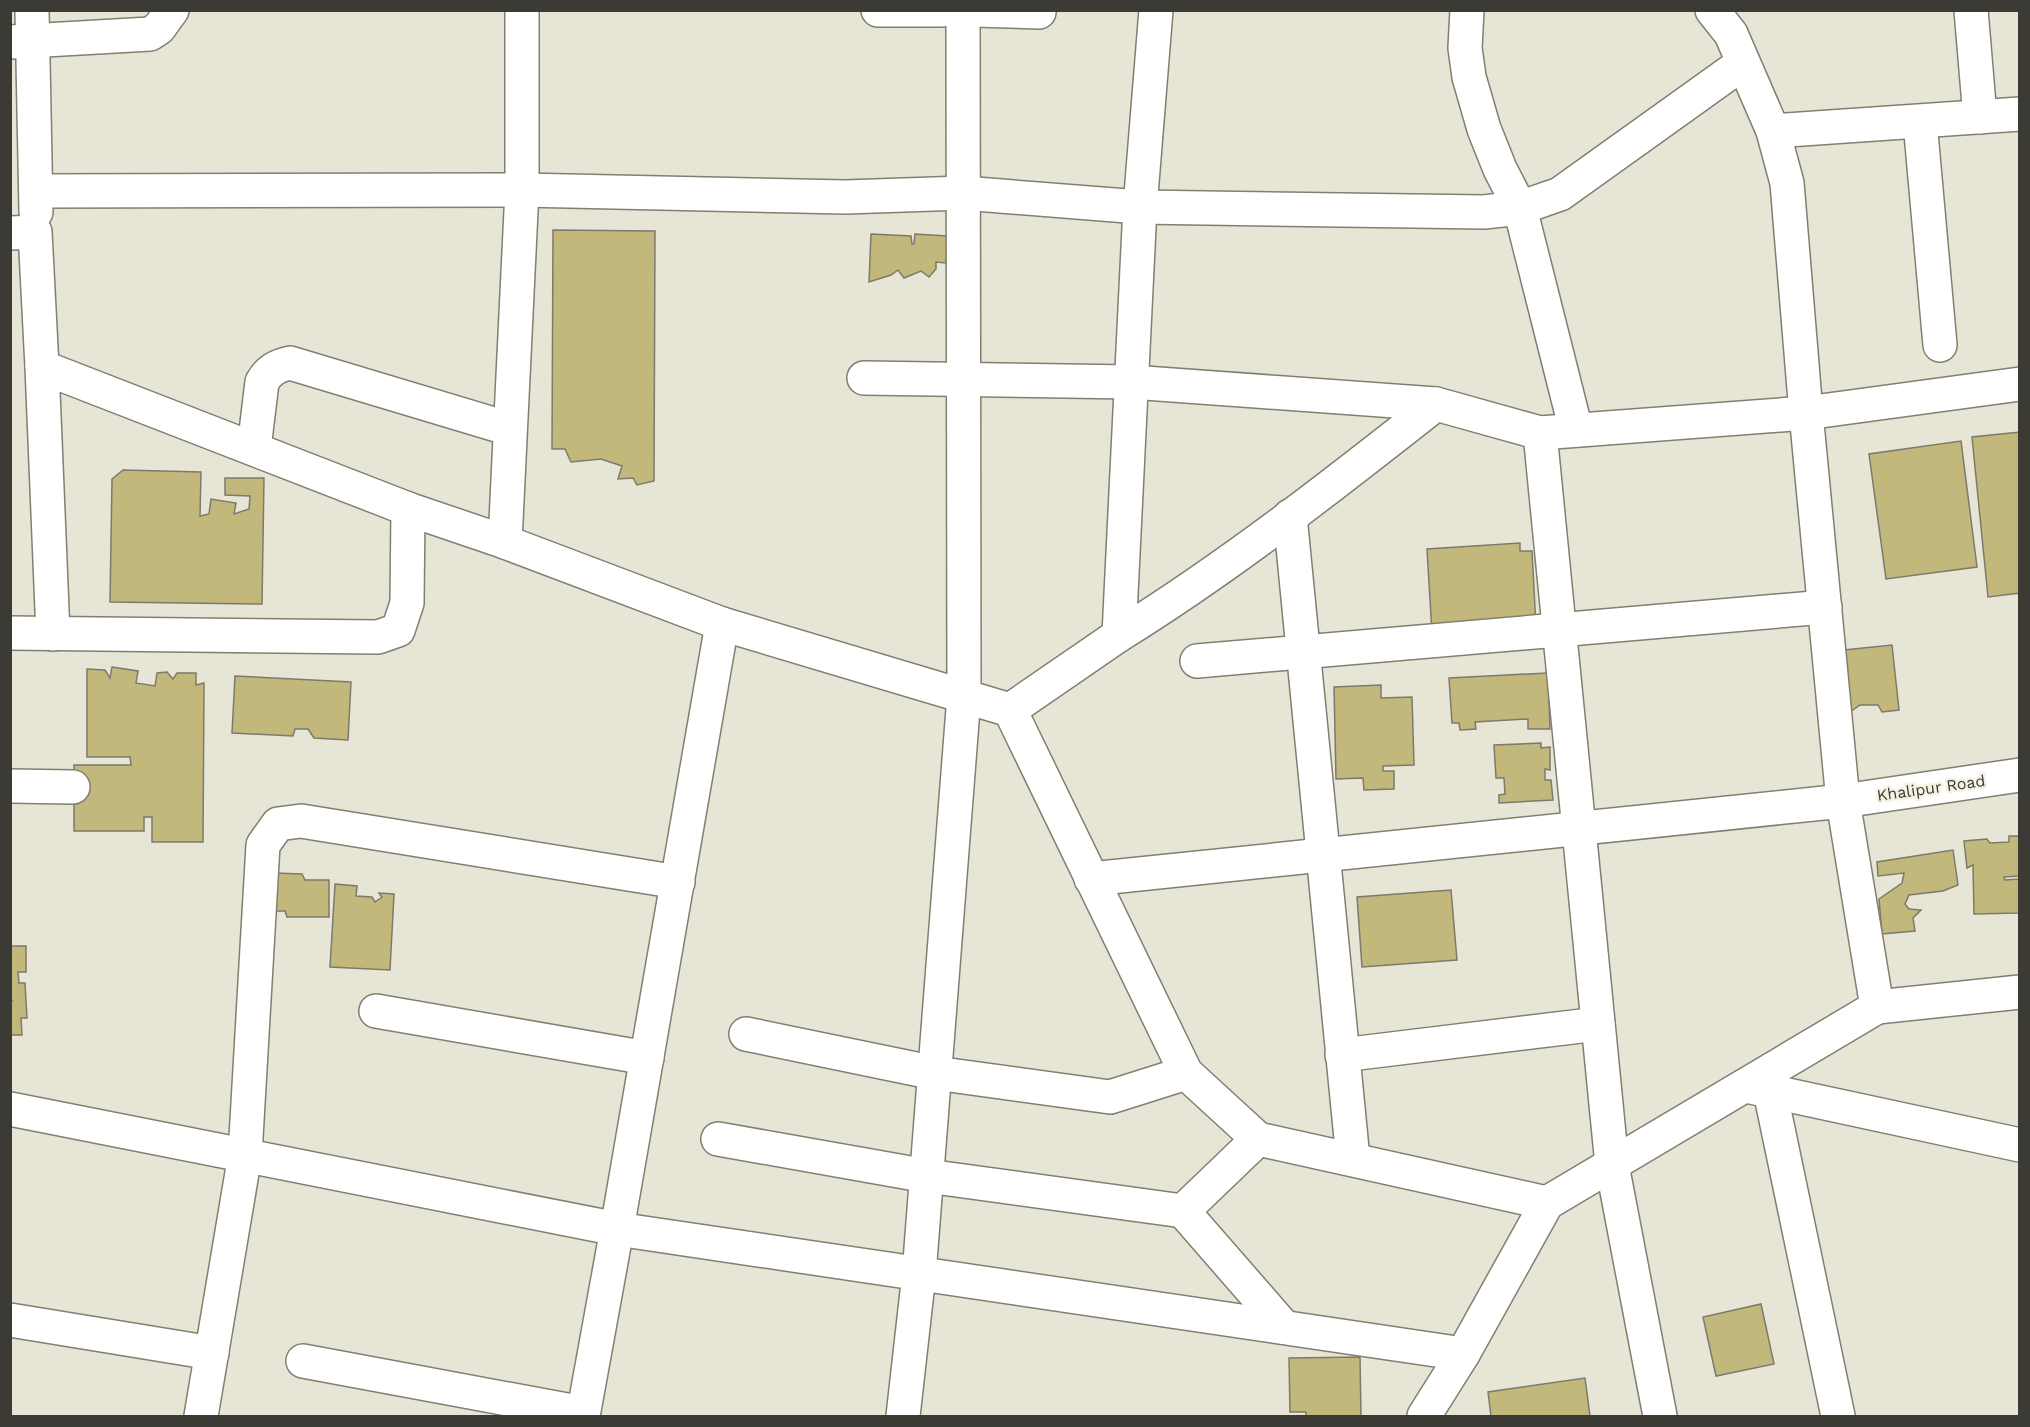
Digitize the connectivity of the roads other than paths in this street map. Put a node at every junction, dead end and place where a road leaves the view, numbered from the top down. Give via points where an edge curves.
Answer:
1 (172, 10) edge
2 (522, 10) edge
3 (878, 10) edge
4 (942, 10) edge
5 (963, 10) edge
6 (974, 10) edge
7 (1156, 10) edge
8 (1467, 10) edge
9 (1971, 10) edge
10 (902, 11) edge
11 (1038, 12) dead end
12 (1729, 29) edge
13 (25, 32) edge
14 (2019, 114) edge
15 (1980, 117) junction
16 (1920, 122) junction
17 (1773, 131) junction
18 (522, 190) junction
19 (36, 191) junction
20 (963, 193) junction
21 (1140, 207) junction
22 (1520, 208) junction
23 (23, 232) edge
24 (1940, 345) dead end
25 (42, 367) junction
26 (864, 378) dead end
27 (964, 380) junction
28 (1131, 382) junction
29 (2019, 384) edge
30 (1436, 404) junction
31 (1806, 413) junction
32 (510, 429) junction
33 (1576, 430) junction
34 (1540, 433) junction
35 (254, 448) junction
36 (408, 508) junction
37 (1290, 516) junction
38 (505, 542) junction
39 (1825, 607) junction
40 (722, 624) junction
41 (1559, 630) junction
42 (10, 633) edge
43 (53, 634) junction
44 (1119, 635) junction
45 (1302, 652) junction
46 (1197, 661) dead end
47 (964, 696) junction
48 (1010, 710) junction
49 (2019, 775) edge
50 (10, 786) edge
51 (72, 787) dead end
52 (1843, 801) junction
53 (1578, 828) junction
54 (1322, 855) junction
55 (1091, 879) junction
56 (678, 882) junction
57 (2019, 992) edge
58 (1877, 1007) junction
59 (376, 1011) dead end
60 (1598, 1024) junction
61 (746, 1034) dead end
62 (1342, 1055) junction
63 (647, 1058) junction
64 (935, 1073) junction
65 (1186, 1073) junction
66 (1758, 1088) junction
67 (10, 1110) edge
68 (718, 1139) dead end
69 (1258, 1139) junction
70 (2019, 1145) edge
71 (245, 1155) junction
72 (1353, 1159) junction
73 (1612, 1165) junction
74 (927, 1176) junction
75 (1547, 1203) junction
76 (1183, 1210) junction
77 (617, 1229) junction
78 (919, 1274) junction
79 (10, 1320) edge
80 (1284, 1327) junction
81 (212, 1353) junction
82 (1463, 1353) junction
83 (303, 1361) dead end
84 (1432, 1412) edge
85 (583, 1414) edge
86 (201, 1416) edge
87 (903, 1416) edge
88 (1660, 1416) edge
89 (1838, 1416) edge

1 - 13 street via 150,34
2 - 18 street
3 - 10 street
4 - 10 street
5 - 20 street
6 - 11 street
7 - 21 street
8 - 22 street via 1465,48 1475,102 1500,169
9 - 15 street
12 - 17 street
12 - 22 street via 1560,194
13 - 19 street
14 - 15 street
15 - 16 street
16 - 17 street
16 - 24 street
17 - 31 street via 1787,183
18 - 19 street
18 - 20 street via 846,197
18 - 32 street
19 - 23 street
20 - 21 street
20 - 27 street
21 - 22 street via 1484,212
21 - 28 street
22 - 33 street
23 - 25 street
25 - 35 street
25 - 43 street
26 - 27 street
27 - 28 street
27 - 47 street
28 - 30 street
28 - 44 street
29 - 31 street
30 - 34 street
30 - 37 street
31 - 33 street
31 - 39 street
32 - 35 street via 290,363 274,368 262,382
32 - 38 street
33 - 34 street
34 - 41 street
35 - 36 street
36 - 38 street
36 - 43 street via 407,603 398,630 378,638
37 - 44 street via 1185,594
37 - 45 street
38 - 40 street
39 - 41 street
39 - 52 street
40 - 47 street
40 - 56 street
41 - 45 street
41 - 53 street
42 - 43 street
44 - 48 street
45 - 46 street
45 - 54 street
47 - 48 street
47 - 64 street
48 - 55 street
49 - 52 street, Khalipur Road
50 - 51 street
52 - 53 street, Khalipur Road
52 - 58 street
53 - 54 street, Khalipur Road
53 - 60 street
54 - 55 street, Khalipur Road
54 - 62 street
55 - 65 street
56 - 63 street
56 - 71 street via 301,821 278,824 263,845
57 - 58 street
58 - 66 street
59 - 63 street
60 - 62 street
60 - 73 street
61 - 64 street
62 - 72 street
63 - 77 street
64 - 65 street via 1110,1097
64 - 74 street
65 - 69 street
66 - 70 street
66 - 73 street
66 - 89 street
67 - 71 street
68 - 74 street
69 - 72 street
69 - 76 street
71 - 77 street
71 - 81 street
72 - 75 street
73 - 75 street
73 - 88 street
74 - 76 street
74 - 78 street
75 - 82 street
76 - 80 street
77 - 78 street
77 - 85 street
78 - 80 street
78 - 87 street
79 - 81 street
80 - 82 street
81 - 86 street
82 - 84 street
83 - 85 street

